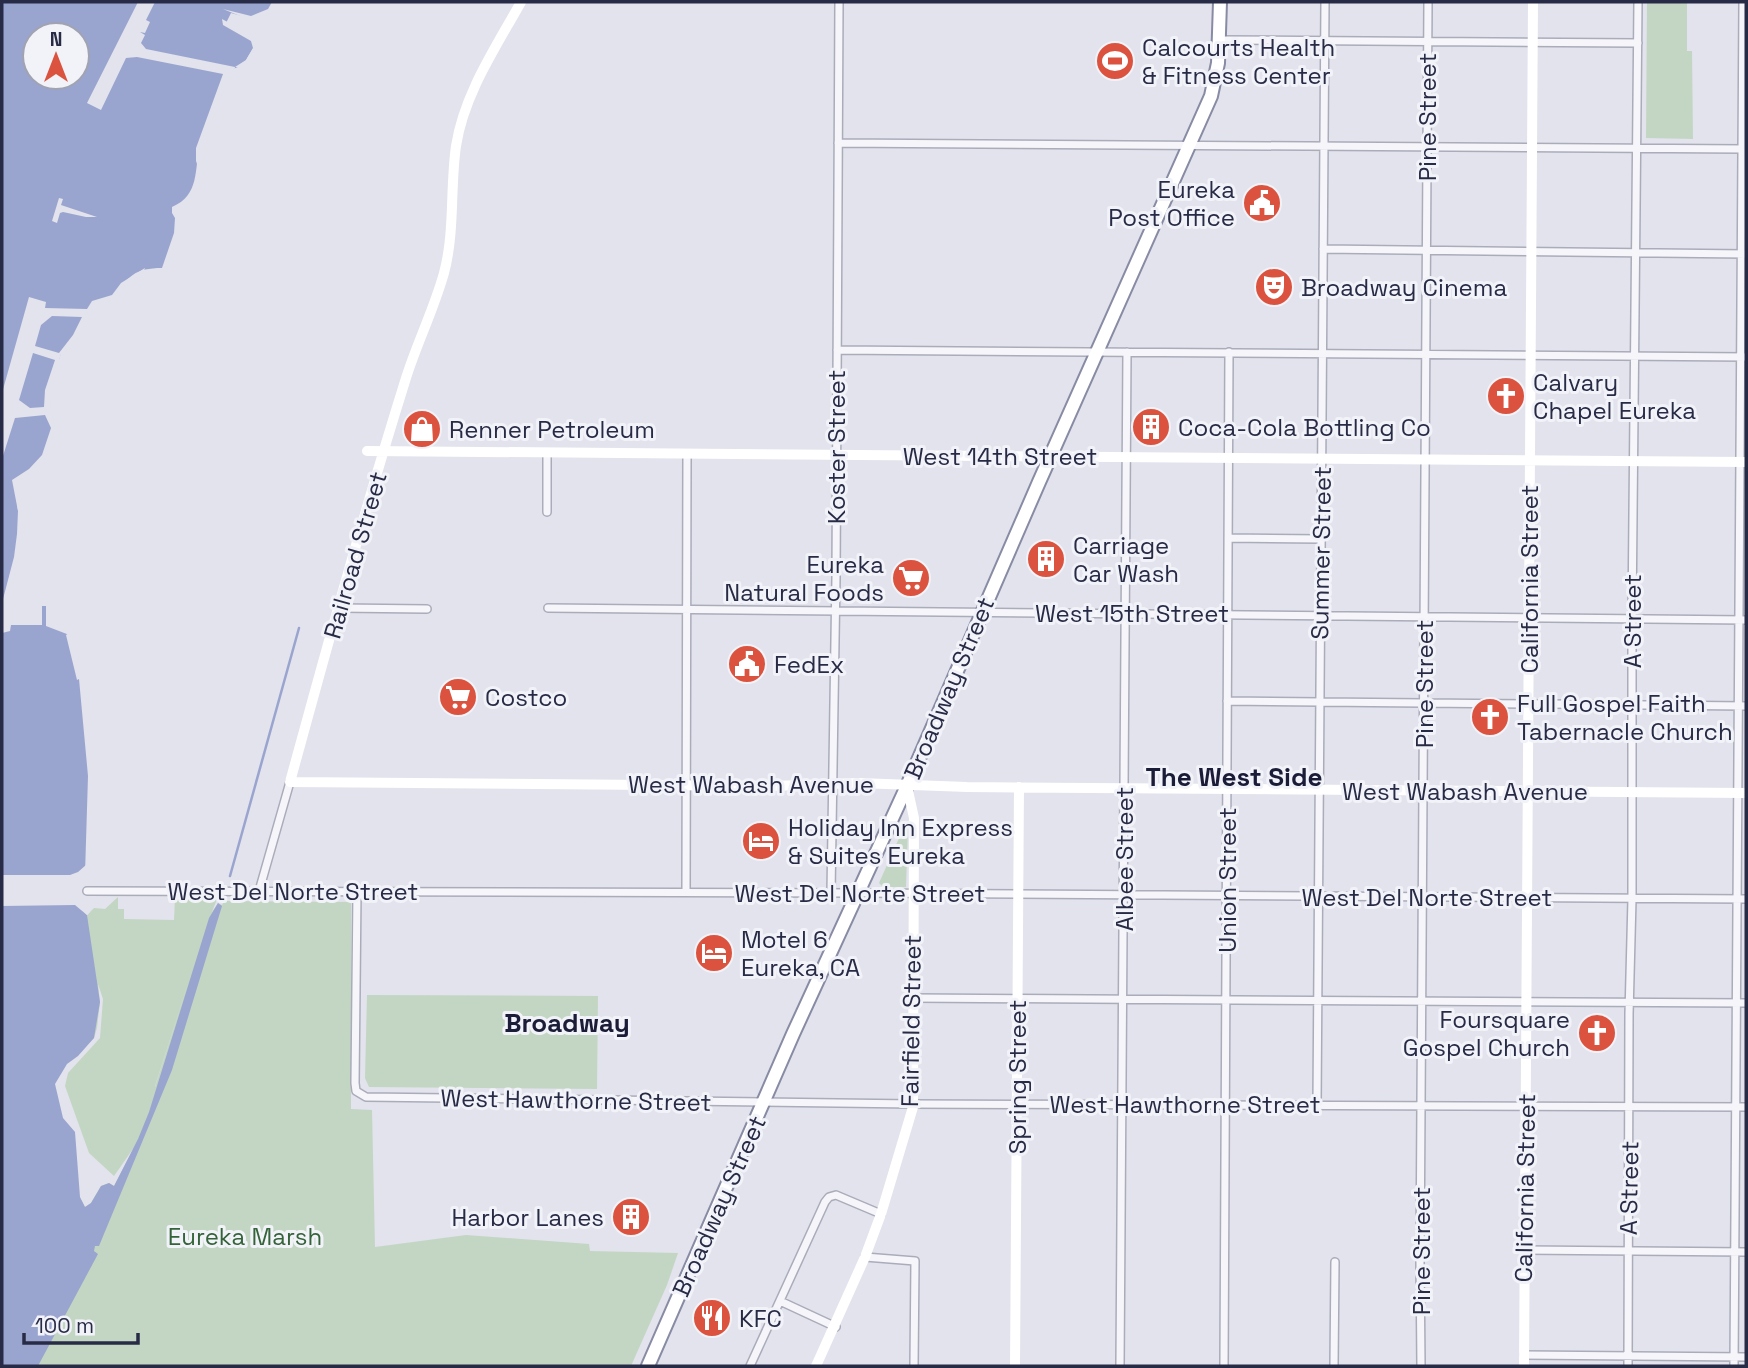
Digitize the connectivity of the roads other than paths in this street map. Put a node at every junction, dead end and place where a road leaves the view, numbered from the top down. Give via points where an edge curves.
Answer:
1 (521, 2) edge
2 (839, 2) edge
3 (1220, 2) edge
4 (1325, 2) edge
5 (1428, 2) edge
6 (1533, 2) edge
7 (1638, 2) edge
8 (1743, 2) edge
9 (1220, 40) junction
10 (1325, 41) junction
11 (1427, 42) junction
12 (1533, 42) junction
13 (1637, 43) junction
14 (1745, 44) edge
15 (838, 143) junction
16 (1189, 146) junction
17 (1324, 147) junction
18 (1427, 147) junction
19 (1531, 148) junction
20 (1637, 149) junction
21 (1744, 149) edge
22 (1323, 249) junction
23 (1427, 250) junction
24 (1531, 251) junction
25 (1636, 253) junction
26 (1744, 254) edge
27 (837, 350) junction
28 (1098, 351) junction
29 (1127, 352) junction
30 (1229, 352) junction
31 (1322, 353) junction
32 (1426, 354) junction
33 (1530, 355) junction
34 (1634, 356) junction
35 (1743, 357) edge
36 (367, 451) dead end
37 (384, 452) junction
38 (547, 453) junction
39 (687, 454) junction
40 (837, 455) junction
41 (1050, 456) junction
42 (1127, 456) junction
43 (1229, 458) junction
44 (1322, 459) junction
45 (1425, 459) junction
46 (1530, 460) junction
47 (1634, 461) junction
48 (1743, 462) edge
49 (547, 512) dead end
50 (1228, 538) junction
51 (1321, 539) junction
52 (339, 608) junction
53 (548, 608) dead end
54 (427, 609) dead end
55 (687, 609) junction
56 (835, 610) junction
57 (982, 612) junction
58 (1125, 613) junction
59 (1228, 614) junction
60 (1320, 614) junction
61 (1425, 615) junction
62 (1528, 616) junction
63 (1632, 617) junction
64 (1742, 619) edge
65 (1227, 701) junction
66 (1320, 702) junction
67 (1424, 703) junction
68 (1528, 704) junction
69 (1632, 705) junction
70 (1742, 706) edge
71 (290, 782) junction
72 (686, 785) junction
73 (833, 785) junction
74 (907, 786) junction
75 (1019, 787) junction
76 (1124, 789) junction
77 (1228, 790) junction
78 (1319, 790) junction
79 (1424, 791) junction
80 (1527, 791) junction
81 (1632, 792) junction
82 (1742, 793) edge
83 (87, 891) dead end
84 (259, 891) junction
85 (357, 891) junction
86 (686, 892) junction
87 (831, 893) junction
88 (859, 893) junction
89 (913, 894) junction
90 (1018, 895) junction
91 (1124, 895) junction
92 (1227, 896) junction
93 (1318, 897) junction
94 (1422, 897) junction
95 (1527, 898) junction
96 (1632, 899) junction
97 (1737, 899) junction
98 (1746, 899) edge
99 (913, 998) junction
100 (1017, 999) junction
101 (1123, 1000) junction
102 (1227, 1001) junction
103 (1317, 1001) junction
104 (1423, 1002) junction
105 (1526, 1003) junction
106 (1746, 1003) edge
107 (1629, 1004) junction
108 (1736, 1004) junction
109 (765, 1101) junction
110 (913, 1104) junction
111 (1017, 1104) junction
112 (1123, 1104) junction
113 (1226, 1105) junction
114 (1317, 1105) junction
115 (1422, 1106) junction
116 (1526, 1107) junction
117 (1735, 1107) junction
118 (1746, 1107) edge
119 (1630, 1108) junction
120 (881, 1214) junction
121 (1523, 1250) junction
122 (1628, 1251) junction
123 (1734, 1252) junction
124 (1746, 1252) edge
125 (865, 1257) junction
126 (1335, 1262) dead end
127 (780, 1301) junction
128 (836, 1326) junction
129 (1524, 1355) junction
130 (1628, 1356) junction
131 (1746, 1357) edge
132 (1734, 1362) edge
133 (648, 1366) edge
134 (750, 1366) edge
135 (816, 1366) edge
136 (914, 1366) edge
137 (1015, 1366) edge
138 (1121, 1366) edge
139 (1224, 1366) edge
140 (1334, 1366) edge
141 (1421, 1366) edge
142 (1524, 1366) edge
143 (1628, 1366) edge

1 - 37 street, Railroad Street via 466,109 456,145 444,274
2 - 15 street, Koster Street
3 - 9 highway, Broadway Street
4 - 10 street, Summer Street
5 - 11 street, Pine Street
6 - 12 street, California Street
7 - 13 street, A Street
8 - 14 street
9 - 10 street
9 - 16 highway, Broadway Street via 1212,92
10 - 11 street
10 - 17 street, Summer Street
11 - 12 street
11 - 18 street, Pine Street
12 - 13 street
12 - 19 street, California Street
13 - 20 street, A Street
14 - 21 street
15 - 16 street
15 - 27 street, Koster Street
16 - 17 street
16 - 28 highway, Broadway Street
17 - 18 street
17 - 22 street, Summer Street
18 - 19 street
18 - 23 street, Pine Street
19 - 20 street
19 - 24 street, California Street
20 - 21 street
20 - 25 street, A Street
21 - 26 street
22 - 23 street
22 - 31 street, Summer Street
23 - 24 street
23 - 32 street, Pine Street
24 - 25 street
24 - 33 street, California Street
25 - 26 street
25 - 34 street, A Street
26 - 35 street
27 - 28 street
27 - 40 street, Koster Street
28 - 29 street
28 - 41 highway, Broadway Street
29 - 30 street
29 - 42 street, Albee Street
30 - 31 street
30 - 43 street, Union Street
31 - 32 street
31 - 44 street, Summer Street
32 - 33 street
32 - 45 street, Pine Street
33 - 34 street
33 - 46 street, California Street
34 - 35 street
34 - 47 street, A Street
35 - 48 street
36 - 37 street, West 14th Street
37 - 38 street, West 14th Street
37 - 52 street, Railroad Street
38 - 39 street, West 14th Street
38 - 49 street
39 - 40 street, West 14th Street
39 - 55 street
40 - 41 street, West 14th Street
40 - 56 street, Koster Street
41 - 42 street, West 14th Street
41 - 57 highway, Broadway Street
42 - 43 street, West 14th Street
42 - 58 street, Albee Street
43 - 44 street, West 14th Street
43 - 50 street, Union Street
44 - 45 street, West 14th Street
44 - 51 street, Summer Street
45 - 46 street, West 14th Street
45 - 61 street, Pine Street
46 - 47 street, West 14th Street
46 - 62 street, California Street
47 - 48 street, West 14th Street
47 - 63 street, A Street
48 - 64 street
50 - 51 street
50 - 59 street, Union Street
51 - 60 street, Summer Street
52 - 54 street
52 - 71 street, Railroad Street
53 - 55 street, West 15th Street
55 - 56 street, West 15th Street
55 - 72 street
56 - 57 street, West 15th Street
56 - 73 street, Koster Street
57 - 58 street, West 15th Street
57 - 74 highway, Broadway Street
58 - 59 street, West 15th Street
58 - 76 street, Albee Street
59 - 60 street, West 15th Street
59 - 65 street, Union Street
60 - 61 street, West 15th Street
60 - 66 street, Summer Street
61 - 62 street, West 15th Street
61 - 67 street, Pine Street
62 - 63 street, West 15th Street
62 - 68 street, California Street
63 - 64 street, West 15th Street
63 - 69 street, A Street
64 - 70 street
65 - 66 street
65 - 77 street, Union Street
66 - 67 street
66 - 78 street, Summer Street
67 - 68 street
67 - 79 street, Pine Street
68 - 69 street
68 - 80 street, California Street
69 - 70 street
69 - 81 street, A Street
70 - 82 street
71 - 72 street, West Wabash Avenue
71 - 84 street, Railroad Street
72 - 73 street, West Wabash Avenue
72 - 86 street
73 - 74 street, West Wabash Avenue
73 - 87 street, Koster Street
74 - 75 street, West Wabash Avenue
74 - 88 highway, Broadway Street
74 - 89 street, Fairfield Street via 914,818
75 - 76 street, West Wabash Avenue
75 - 90 street, Spring Street
76 - 77 street, West Wabash Avenue
76 - 91 street, Albee Street
77 - 78 street, West Wabash Avenue
77 - 92 street, Union Street
78 - 79 street, West Wabash Avenue
78 - 93 street, Summer Street
79 - 80 street, West Wabash Avenue
79 - 94 street, Pine Street
80 - 81 street, West Wabash Avenue
80 - 95 street, California Street
81 - 82 street, West Wabash Avenue
81 - 96 street, A Street
82 - 97 street
83 - 84 street, West Del Norte Street
84 - 85 street, West Del Norte Street
85 - 86 street, West Del Norte Street
85 - 109 street, West Hawthorne Street via 355,1083 362,1096
86 - 87 street, West Del Norte Street
87 - 88 street, West Del Norte Street
88 - 89 street, West Del Norte Street
88 - 109 highway, Broadway Street
89 - 90 street, West Del Norte Street
89 - 99 street, Fairfield Street
90 - 91 street, West Del Norte Street
90 - 100 street, Spring Street
91 - 92 street, West Del Norte Street
91 - 101 street, Albee Street
92 - 93 street, West Del Norte Street
92 - 102 street, Union Street
93 - 94 street, West Del Norte Street
93 - 103 street, Summer Street
94 - 95 street, West Del Norte Street
94 - 104 street, Pine Street
95 - 96 street, West Del Norte Street
95 - 105 street, California Street
96 - 97 street, West Del Norte Street
96 - 107 street, A Street
97 - 98 street, West Del Norte Street
97 - 108 street
99 - 100 street
99 - 110 street, Fairfield Street
100 - 101 street
100 - 111 street, Spring Street
101 - 102 street
101 - 112 street, Albee Street
102 - 103 street
102 - 113 street, Union Street
103 - 104 street
103 - 114 street, Summer Street
104 - 105 street
104 - 115 street, Pine Street
105 - 107 street
105 - 116 street, California Street
106 - 108 street
107 - 108 street
107 - 119 street, A Street
108 - 117 street
109 - 110 street, West Hawthorne Street
109 - 133 highway, Broadway Street
110 - 111 street, West Hawthorne Street
110 - 120 street, Fairfield Street
111 - 112 street, West Hawthorne Street
111 - 137 street, Spring Street
112 - 113 street, West Hawthorne Street
112 - 138 street, Albee Street
113 - 114 street, West Hawthorne Street
113 - 139 street, Union Street
114 - 115 street, West Hawthorne Street
115 - 116 street, West Hawthorne Street
115 - 141 street, Pine Street
116 - 119 street, West Hawthorne Street
116 - 121 street, California Street
117 - 118 street, West Hawthorne Street
117 - 119 street, West Hawthorne Street
117 - 123 street
119 - 122 street, A Street
120 - 125 street, Fairfield Street
120 - 127 street via 836,1195 829,1197
121 - 122 street
121 - 129 street, California Street
122 - 123 street
122 - 130 street, A Street
123 - 124 street
123 - 132 street
125 - 128 street, Fairfield Street
125 - 136 street via 915,1261
126 - 140 street
127 - 128 street
127 - 134 street
128 - 135 street, Fairfield Street
129 - 130 street
129 - 142 street, California Street
130 - 132 street
130 - 143 street, A Street
131 - 132 street

